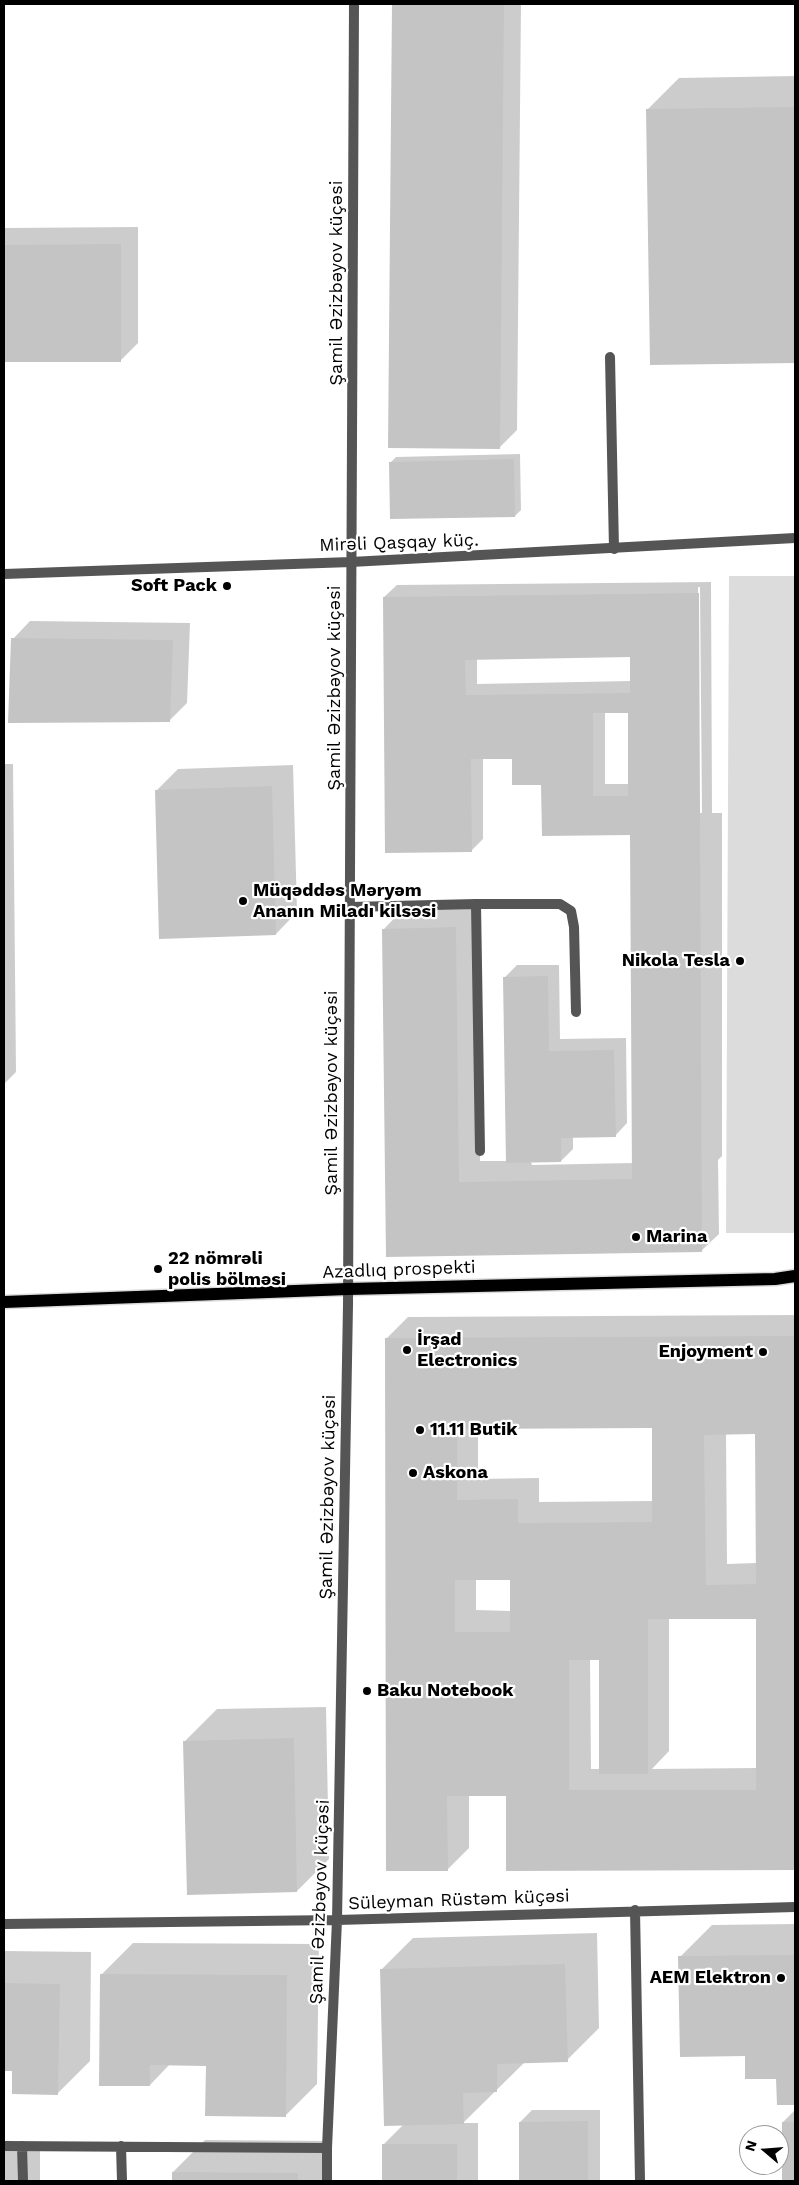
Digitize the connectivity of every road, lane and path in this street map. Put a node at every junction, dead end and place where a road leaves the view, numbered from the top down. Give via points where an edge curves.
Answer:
1 (354, 4) edge
2 (610, 357) dead end
3 (795, 538) edge
4 (614, 549) junction
5 (351, 562) junction
6 (4, 574) edge
7 (476, 904) junction
8 (350, 907) junction
9 (576, 1012) dead end
10 (480, 1151) dead end
11 (795, 1276) edge
12 (348, 1289) junction
13 (4, 1302) edge
14 (795, 1907) edge
15 (636, 1910) junction
16 (337, 1920) junction
17 (4, 1924) edge
18 (4, 2146) edge
19 (22, 2146) junction
20 (121, 2146) junction
21 (327, 2148) junction
22 (22, 2181) edge
23 (122, 2181) edge
24 (327, 2181) edge
25 (640, 2181) edge

1 - 5 street, Şamil Əzizbəyov küçəsi
2 - 4 street
3 - 4 street, Mirəli Qaşqay küç.
4 - 5 street, Mirəli Qaşqay küç.
5 - 6 street, Mirəli Qaşqay küç.
5 - 8 street, Şamil Əzizbəyov küçəsi
7 - 8 street
7 - 9 street via 560,904 571,911
7 - 10 street
8 - 12 street, Şamil Əzizbəyov küçəsi
11 - 12 main road, Azadlıq prospekti
12 - 13 main road, Azadlıq prospekti
12 - 16 street, Şamil Əzizbəyov küçəsi
14 - 15 street, Süleyman Rüstəm küçəsi
15 - 16 street, Süleyman Rüstəm küçəsi
15 - 25 street
16 - 17 street, Süleyman Rüstəm küçəsi
16 - 21 street, Şamil Əzizbəyov küçəsi
18 - 19 street
19 - 20 street
19 - 22 street
20 - 21 street
20 - 23 street
21 - 24 street, Şamil Əzizbəyov küçəsi

